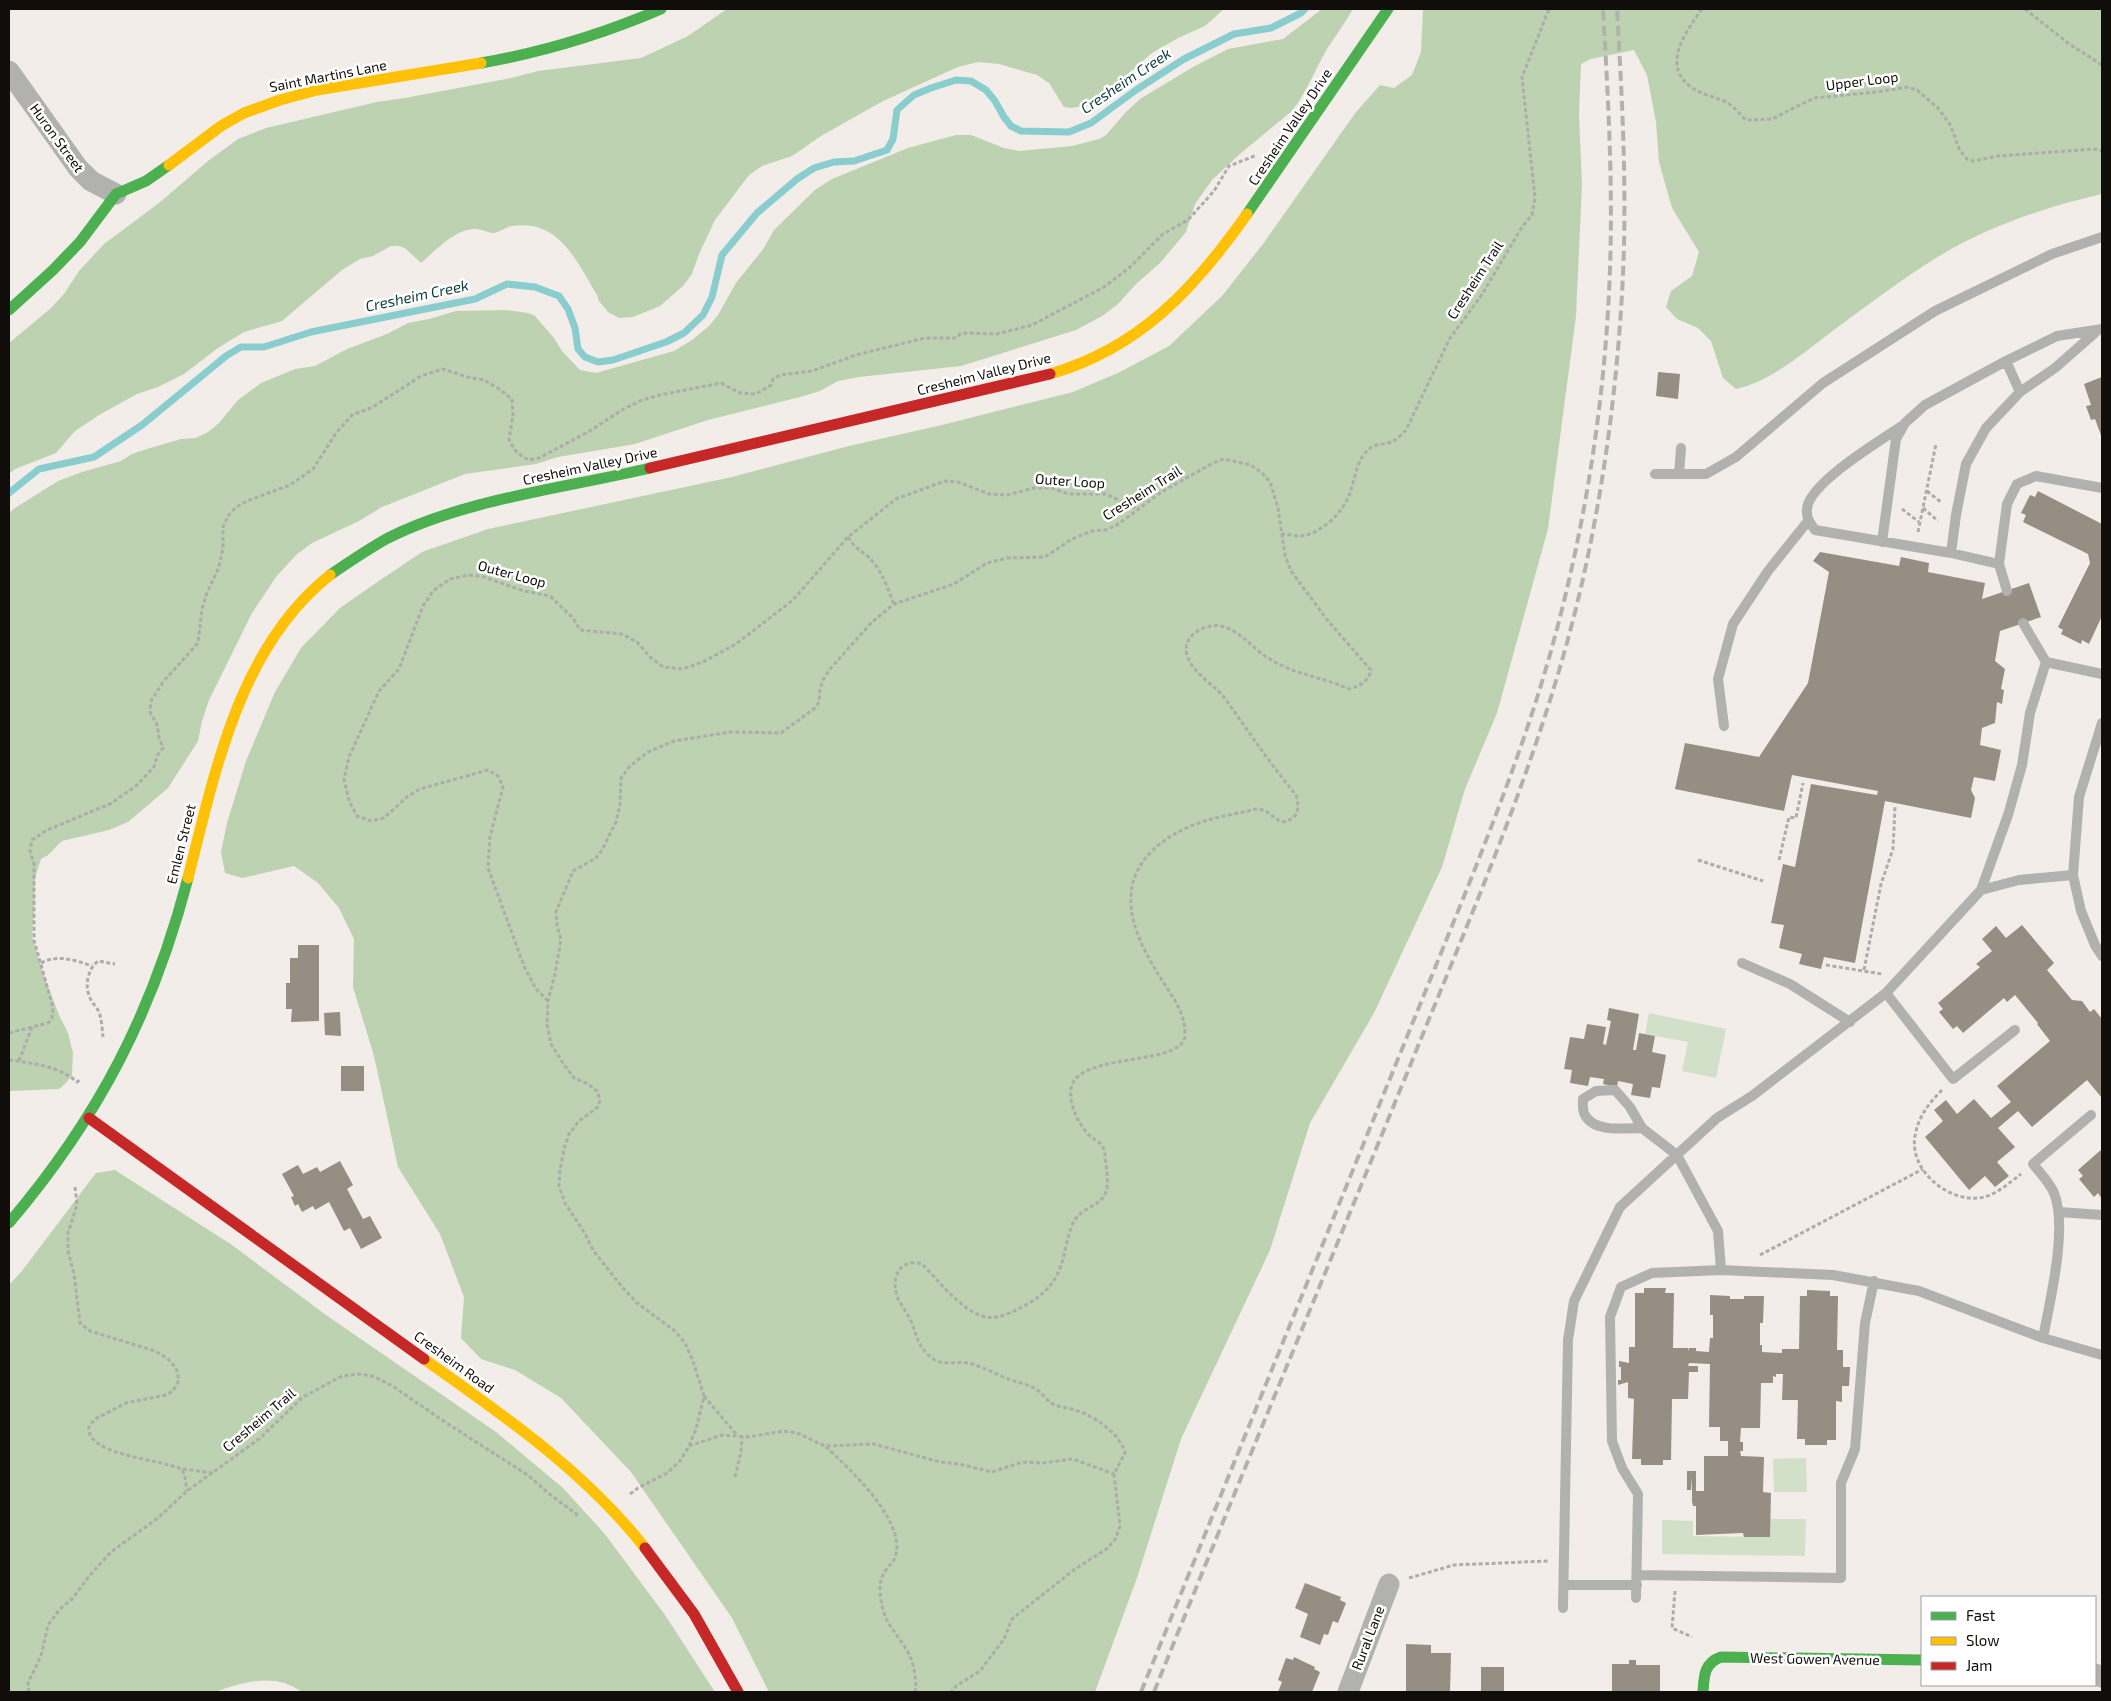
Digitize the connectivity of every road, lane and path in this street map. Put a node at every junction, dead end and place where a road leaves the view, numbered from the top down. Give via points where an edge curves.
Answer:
1 (662, 9) edge
2 (1388, 9) edge
3 (1549, 9) edge
4 (1702, 9) edge
5 (2026, 9) edge
6 (2102, 65) edge
7 (9, 71) edge
8 (2102, 151) edge
9 (116, 194) junction
10 (2102, 237) edge
11 (9, 310) edge
12 (2100, 330) edge
13 (2006, 361) junction
14 (2020, 392) junction
15 (1905, 423) junction
16 (1936, 444) dead end
17 (1681, 448) dead end
18 (1655, 474) dead end
19 (1679, 474) junction
20 (2102, 488) edge
21 (1137, 509) junction
22 (430, 520) joint
23 (1808, 521) junction
24 (1281, 534) junction
25 (1917, 536) dead end
26 (848, 537) junction
27 (1882, 542) junction
28 (1951, 553) junction
29 (1999, 564) junction
30 (2007, 590) dead end
31 (894, 604) junction
32 (2023, 623) dead end
33 (2046, 662) junction
34 (2102, 674) edge
35 (2102, 723) edge
36 (1724, 726) dead end
37 (1803, 784) dead end
38 (1895, 807) dead end
39 (1698, 860) dead end
40 (1779, 860) dead end
41 (2073, 875) junction
42 (1763, 880) dead end
43 (1981, 890) junction
44 (2102, 956) edge
45 (40, 963) dead end
46 (1742, 963) dead end
47 (115, 964) dead end
48 (1826, 964) dead end
49 (92, 966) junction
50 (1864, 970) junction
51 (1899, 978) junction
52 (1886, 993) junction
53 (548, 1001) junction
54 (1850, 1022) junction
55 (32, 1027) dead end
56 (2015, 1030) dead end
57 (103, 1038) dead end
58 (9, 1060) edge
59 (18, 1061) junction
60 (82, 1077) dead end
61 (1953, 1079) junction
62 (2091, 1116) dead end
63 (89, 1118) junction
64 (1642, 1128) junction
65 (1677, 1155) junction
66 (2033, 1164) junction
67 (1923, 1169) junction
68 (75, 1186) dead end
69 (2059, 1212) junction
70 (2102, 1214) edge
71 (9, 1224) edge
72 (1721, 1270) junction
73 (1740, 1270) junction
74 (1874, 1281) junction
75 (2043, 1338) junction
76 (2102, 1355) edge
77 (704, 1396) junction
78 (736, 1435) junction
79 (742, 1436) junction
80 (689, 1446) junction
81 (825, 1446) junction
82 (182, 1469) junction
83 (213, 1473) junction
84 (1114, 1474) junction
85 (736, 1477) dead end
86 (187, 1491) junction
87 (624, 1499) dead end
88 (581, 1518) dead end
89 (1564, 1561) junction
90 (1676, 1576) junction
91 (1637, 1580) junction
92 (1389, 1584) joint
93 (1564, 1585) junction
94 (1636, 1598) dead end
95 (1564, 1608) dead end
96 (1692, 1637) dead end
97 (1921, 1660) edge
98 (28, 1692) edge
99 (738, 1692) edge
100 (915, 1692) edge
101 (951, 1692) edge
102 (1348, 1692) edge
103 (1703, 1692) edge

1 - 9 main road, Saint Martins Lane via 606,33 544,51 317,90 266,104 219,127 149,180
2 - 22 main road, Cresheim Valley Drive via 1222,250 1173,305 1140,332 1110,350 1075,366 1038,377 480,505
3 - 24 path, Cresheim Trail via 1522,78 1535,198 1532,215 1450,338 1406,430 1395,441 1368,449 1361,458 1349,496 1326,525 1299,536
4 - 8 path, Upper Loop via 1676,53 1678,66 1684,79 1694,88 1728,103 1746,120 1772,119 1814,98 1907,87 1917,90 1938,108 1967,159
5 - 6 path via 2068,44
7 - 9 street, Huron Street via 78,168 91,181
9 - 11 main road via 81,243
10 - 19 lane via 2052,254 1935,311 1823,383 1736,457 1706,474
12 - 13 lane via 2057,336
12 - 14 lane
13 - 14 lane
13 - 15 lane via 1925,405
14 - 28 lane via 1986,428 1966,464
15 - 23 lane via 1848,462 1818,489 1806,507
15 - 27 lane via 1896,439
16 - 25 path
17 - 19 lane
18 - 19 lane
20 - 29 lane via 2036,476 2017,484 2007,504
21 - 24 path, Cresheim Trail via 1213,463 1224,459 1237,460 1251,465 1270,482
21 - 26 path, Outer Loop via 1106,494 1068,494 1052,488 1034,488 1007,495 989,494 958,482 945,481 896,498
21 - 31 path, Cresheim Trail via 1118,525 1072,539 1045,557 1007,558 986,563 954,584
22 - 63 main road, Emlen Street via 368,549 326,578 290,616 258,663 230,723 165,957 139,1023
23 - 27 lane via 1815,530
23 - 36 lane via 1768,571 1733,624 1718,679
24 - 84 path via 1291,571 1328,621 1366,662 1371,670 1369,678 1348,689 1296,673 1262,654 1236,632 1223,627 1211,625 1191,637 1187,654 1195,668 1226,699 1296,795 1296,815 1291,821 1281,822 1256,808 1197,823 1162,842 1140,868 1131,896 1140,940 1172,994 1185,1035 1182,1043 1172,1051 1094,1066 1073,1082 1072,1101 1080,1122 1105,1149 1107,1185 1104,1195 1078,1214 1058,1273 1049,1288 1031,1303 990,1318 970,1310 922,1264 906,1263 899,1269 895,1291 910,1319 917,1343 937,1362 965,1362 1029,1385 1052,1404 1075,1410 1106,1428 1123,1446 1125,1453
26 - 31 path via 857,550 874,563
26 - 53 path, Outer Loop via 792,600 736,644 683,670 663,667 637,642 622,634 580,630 573,618 550,596 484,577 469,575 450,579 433,591 423,606 399,669 375,697 349,757 344,779 349,801 357,816 371,822 384,818 420,789 488,770 498,776 503,787 490,837 488,868 524,966 536,989
27 - 28 lane
28 - 29 lane
29 - 30 lane
31 - 53 path, Cresheim Trail via 872,622 830,669 823,680 815,708 781,733 732,732 674,741 648,752 630,766 621,778 616,822 602,850 596,858 573,871 556,912 561,939
32 - 33 lane
33 - 34 lane
33 - 43 lane via 2030,713 2022,765 2008,815
35 - 41 lane via 2079,797
37 - 40 path via 1796,818 1789,817
38 - 50 path via 1893,849 1881,884
39 - 42 path
41 - 43 lane via 2019,880
41 - 44 lane via 2081,911
43 - 51 lane
45 - 49 path via 60,958
46 - 54 lane via 1790,984
47 - 49 path via 98,961
48 - 50 path
49 - 57 path via 87,984 90,999 98,1010
50 - 51 path
51 - 52 lane
52 - 54 lane
52 - 61 lane
53 - 77 path, Cresheim Trail via 547,1025 552,1044 574,1078 597,1091 600,1100 598,1107 579,1121 569,1134 559,1186 565,1203 593,1250 636,1304 675,1331 685,1343
54 - 65 lane via 1752,1096 1717,1118
55 - 59 path
56 - 61 lane
58 - 59 path
59 - 60 path via 61,1072 77,1082
61 - 67 path via 1929,1104 1919,1121 1914,1138
62 - 66 lane
63 - 71 main road, Emlen Street via 58,1164
63 - 99 main road, Cresheim Road via 506,1418 567,1466 641,1541 683,1595 715,1645
64 - 64 lane via 1615,1090 1596,1091 1583,1099 1584,1115 1593,1124 1607,1128
64 - 65 lane
65 - 72 lane via 1718,1231
65 - 89 lane via 1620,1207 1574,1301 1568,1340
66 - 67 path via 2002,1189 1979,1198 1943,1189
66 - 69 lane via 2054,1191
67 - 73 path via 1767,1250
68 - 82 path via 77,1205 68,1233 68,1251 80,1323 90,1331 167,1358 176,1368 179,1380 174,1391 166,1395 126,1404 95,1419 89,1427 90,1436 109,1450
69 - 70 lane
69 - 75 lane via 2056,1270
72 - 73 lane
72 - 91 lane via 1652,1273 1620,1287 1610,1317 1612,1441 1622,1468 1638,1494
73 - 74 lane via 1833,1275
74 - 75 lane via 1919,1291
74 - 90 lane via 1865,1323 1855,1449 1841,1483 1841,1578
75 - 76 lane
77 - 78 path
77 - 80 path, Cresheim Trail
78 - 79 path
78 - 80 path via 722,1435
79 - 81 path via 783,1431
79 - 85 path
80 - 87 path, Cresheim Trail via 667,1473
81 - 84 path via 874,1444 992,1472 1023,1462 1073,1459
81 - 100 path via 865,1484 892,1527 897,1544 896,1555 880,1578 881,1594 884,1611 911,1656
82 - 83 path
82 - 86 path
83 - 86 path, Cresheim Trail
83 - 88 path, Cresheim Trail via 259,1439 303,1397 342,1376 359,1374 392,1385 529,1476
84 - 101 path via 1120,1526 1116,1538 1108,1548 1012,1618 1004,1639 980,1671
86 - 98 path, Cresheim Trail via 158,1518 111,1552 60,1609 48,1625 41,1656 28,1683
89 - 92 path via 1454,1565
89 - 93 lane
90 - 91 lane
90 - 96 path via 1672,1628
91 - 93 lane
91 - 94 lane
92 - 102 street, Rural Lane
93 - 95 lane
97 - 103 main road, West Gowen Avenue via 1721,1657 1709,1662 1705,1668

